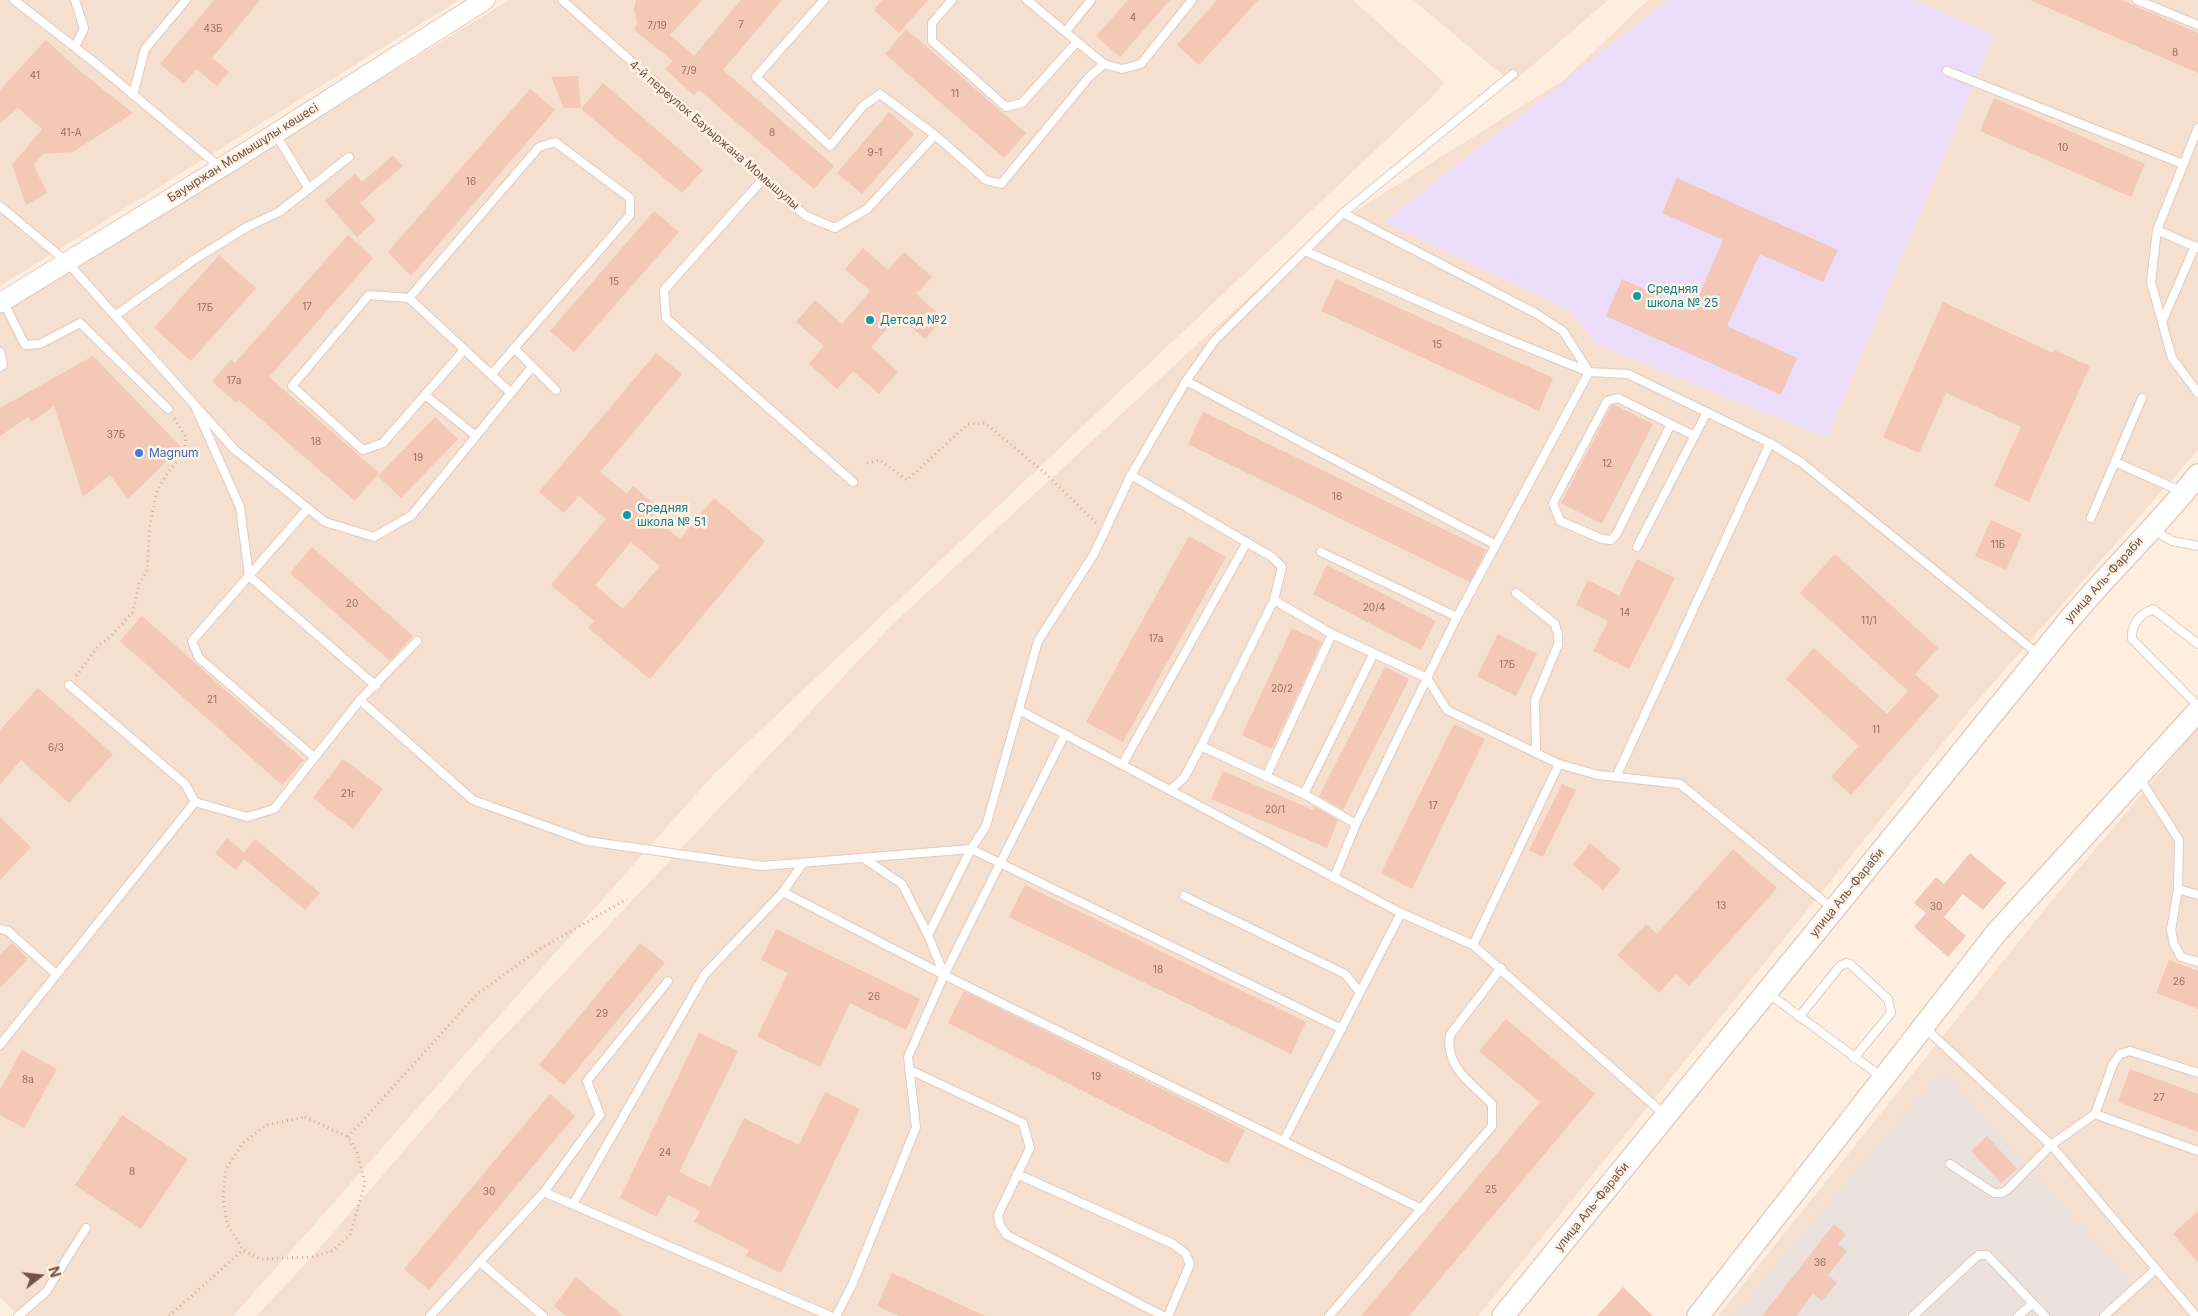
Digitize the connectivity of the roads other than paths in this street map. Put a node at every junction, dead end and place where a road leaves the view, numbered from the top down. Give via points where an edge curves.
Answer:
1 (14, 0) edge
2 (75, 0) edge
3 (186, 0) edge
4 (485, 0) edge
5 (562, 0) edge
6 (824, 0) edge
7 (952, 0) edge
8 (1027, 0) edge
9 (1092, 0) edge
10 (1192, 0) edge
11 (2137, 0) edge
12 (2198, 25) edge
13 (1066, 31) junction
14 (1076, 43) junction
15 (75, 47) junction
16 (1104, 64) junction
17 (1947, 71) dead end
18 (1513, 74) dead end
19 (133, 95) junction
20 (2198, 128) edge
21 (275, 133) junction
22 (935, 135) junction
23 (349, 157) dead end
24 (2183, 164) junction
25 (220, 167) junction
26 (764, 178) junction
27 (309, 189) junction
28 (0, 206) edge
29 (1344, 213) junction
30 (2157, 230) junction
31 (2196, 247) edge
32 (1305, 251) junction
33 (67, 262) junction
34 (410, 298) junction
35 (2, 302) edge
36 (116, 315) junction
37 (2162, 322) junction
38 (514, 348) junction
39 (464, 350) junction
40 (0, 352) edge
41 (0, 367) edge
42 (532, 367) junction
43 (1589, 372) junction
44 (491, 375) junction
45 (1186, 381) junction
46 (556, 390) dead end
47 (511, 393) junction
48 (2198, 393) edge
49 (425, 395) junction
50 (191, 398) junction
51 (2142, 398) dead end
52 (168, 409) road end
53 (1707, 412) junction
54 (1671, 424) junction
55 (476, 436) junction
56 (1695, 436) junction
57 (1770, 443) junction
58 (2115, 462) junction
59 (1131, 475) junction
60 (2198, 475) edge
61 (853, 482) dead end
62 (2184, 492) junction
63 (308, 508) junction
64 (2091, 518) dead end
65 (2151, 528) junction
66 (1247, 542) junction
67 (1496, 544) junction
68 (2198, 546) edge
69 (1637, 547) dead end
70 (1321, 552) dead end
71 (249, 576) junction
72 (1516, 592) dead end
73 (1274, 600) junction
74 (1458, 616) junction
75 (1332, 634) junction
76 (417, 641) dead end
77 (2198, 644) edge
78 (1374, 653) junction
79 (2040, 655) junction
80 (1427, 678) junction
81 (69, 685) road end
82 (376, 686) junction
83 (360, 700) junction
84 (2198, 706) edge
85 (1019, 710) junction
86 (2198, 711) edge
87 (1065, 734) junction
88 (1201, 746) junction
89 (1536, 753) junction
90 (314, 757) junction
91 (1559, 764) junction
92 (1122, 765) junction
93 (1266, 777) junction
94 (1616, 777) junction
95 (2138, 777) junction
96 (1170, 790) junction
97 (1304, 794) junction
98 (195, 802) junction
99 (1356, 824) junction
100 (971, 849) junction
101 (863, 858) junction
102 (803, 862) junction
103 (1000, 863) junction
104 (1334, 878) junction
105 (2178, 889) junction
106 (783, 892) junction
107 (2198, 895) edge
108 (1184, 896) dead end
109 (1833, 909) junction
110 (1401, 913) junction
111 (0, 929) edge
112 (928, 935) junction
113 (1473, 945) junction
114 (2198, 962) edge
115 (1501, 968) junction
116 (56, 974) junction
117 (944, 974) junction
118 (668, 981) dead end
119 (1359, 991) junction
120 (1768, 993) junction
121 (1799, 1017) junction
122 (1924, 1026) junction
123 (1342, 1029) junction
124 (0, 1045) edge
125 (1854, 1058) junction
126 (910, 1070) junction
127 (2198, 1073) edge
128 (1884, 1078) junction
129 (2095, 1114) junction
130 (1666, 1117) junction
131 (1284, 1140) junction
132 (2051, 1145) junction
133 (2198, 1151) edge
134 (1950, 1164) dead end
135 (1017, 1174) junction
136 (544, 1192) junction
137 (573, 1204) junction
138 (1422, 1210) junction
139 (86, 1228) dead end
140 (480, 1262) junction
141 (2156, 1269) junction
142 (2033, 1302) junction
143 (18, 1316) edge
144 (430, 1316) edge
145 (543, 1316) edge
146 (830, 1316) edge
147 (836, 1316) edge
148 (1163, 1316) edge
149 (1168, 1316) edge
150 (1328, 1316) edge
151 (1503, 1316) edge
152 (1698, 1316) edge
153 (1913, 1316) edge
154 (2018, 1316) edge
155 (2045, 1316) edge
156 (2104, 1316) edge
157 (2196, 1316) edge

1 - 15 lane
2 - 15 lane via 84,28
3 - 19 lane via 146,49
4 - 21 street, Бауыржан Момышұлы көшесі
5 - 26 lane, 4-й переулок Бауыржана Момышулы
6 - 22 lane via 756,76 830,146 863,106 880,94
7 - 14 lane via 932,23 932,41 1006,107 1022,103
8 - 13 lane
9 - 13 lane
10 - 16 lane via 1141,64 1122,68
11 - 12 lane
13 - 14 lane
14 - 16 lane
15 - 19 lane
16 - 22 lane via 1089,77 1001,184 986,180
17 - 24 lane
18 - 29 lane
19 - 25 lane
20 - 24 lane
21 - 25 street, Бауыржан Момышұлы көшесі
21 - 27 lane
22 - 26 lane, 4-й переулок Бауыржана Момышулы via 867,209 835,228 806,216
23 - 27 lane
24 - 30 lane
25 - 33 street, Бауыржан Момышұлы көшесі
26 - 61 lane via 664,290 666,318
27 - 36 lane via 279,212 247,227 192,261
28 - 33 lane
29 - 32 lane
29 - 43 lane via 1537,314 1563,331
30 - 31 lane
30 - 37 lane via 2151,282
31 - 37 lane
32 - 43 lane
32 - 45 lane via 1215,340
33 - 35 street, Бауыржан Момышұлы көшесі
33 - 36 lane
34 - 38 lane via 539,147 555,142 630,198 630,215
34 - 39 lane
34 - 49 lane via 369,295 292,386 363,450 383,443
35 - 52 lane via 25,346 40,344 80,323
36 - 50 lane
37 - 48 lane via 2172,358
38 - 42 lane
38 - 44 lane
39 - 44 lane
39 - 49 lane
40 - 41 lane via 3,365
42 - 46 lane
42 - 47 lane
43 - 53 lane via 1628,374
43 - 67 lane
44 - 47 lane
45 - 59 lane
45 - 67 lane
47 - 55 lane
49 - 55 lane
50 - 63 lane via 235,450
50 - 71 lane via 240,507
51 - 58 lane
53 - 56 lane
53 - 57 lane
54 - 54 lane via 1618,398 1607,401 1553,503 1560,521 1611,540
54 - 56 lane
55 - 63 lane via 412,515 374,538 325,522
56 - 69 lane
57 - 79 lane via 1802,463
57 - 94 lane
58 - 62 lane
58 - 64 lane
59 - 66 lane
59 - 85 lane via 1094,554 1038,641
60 - 62 main road, улица Аль-Фараби
62 - 65 main road, улица Аль-Фараби
63 - 71 lane
65 - 68 lane via 2172,541
65 - 79 main road, улица Аль-Фараби via 2091,592
66 - 73 lane via 1272,556 1282,567
66 - 92 lane
67 - 74 lane
70 - 74 lane
71 - 82 lane
71 - 90 lane via 192,641 199,658
72 - 89 lane via 1555,624 1558,635 1558,645 1535,700
73 - 75 lane
73 - 88 lane
74 - 80 lane
75 - 78 lane
75 - 93 lane
76 - 82 lane
77 - 84 lane via 2153,609 2136,620 2131,630 2132,639
78 - 80 lane
78 - 97 lane
79 - 109 main road, улица Аль-Фараби
80 - 89 lane via 1447,710
80 - 99 lane
81 - 98 lane via 185,784
82 - 83 lane
83 - 90 lane
83 - 102 lane via 474,800 587,841 762,866
85 - 87 lane
85 - 100 lane via 986,826
86 - 95 main road
87 - 92 lane
87 - 103 lane
88 - 93 lane
88 - 96 lane via 1184,778
89 - 91 lane
90 - 98 lane via 274,809 247,817
91 - 94 lane
91 - 113 lane
92 - 96 lane
93 - 97 lane
94 - 109 lane via 1680,784
95 - 105 lane via 2179,840
95 - 122 main road via 1997,932
96 - 104 lane
97 - 99 lane
98 - 116 lane
99 - 104 lane
100 - 101 lane
100 - 103 lane
100 - 112 lane
101 - 102 lane
101 - 112 lane via 902,884
102 - 106 lane
103 - 117 lane
103 - 123 lane
104 - 110 lane
105 - 107 lane
105 - 114 lane via 2171,930 2174,944 2181,957
106 - 117 lane
106 - 137 lane via 705,974
108 - 119 lane via 1345,974
109 - 120 main road, улица Аль-Фараби
110 - 113 lane
110 - 119 lane
111 - 116 lane via 8,931
112 - 117 lane
113 - 115 lane
115 - 130 lane
115 - 138 lane via 1450,1035 1448,1048 1451,1062 1492,1104 1492,1126
116 - 124 lane
117 - 126 lane via 908,1057
117 - 131 lane
118 - 136 lane via 588,1082 600,1115
119 - 123 lane
120 - 121 lane
120 - 130 main road, улица Аль-Фараби
121 - 125 lane
121 - 125 lane via 1840,966 1850,964 1888,999 1891,1014
122 - 128 main road
122 - 132 lane
123 - 131 lane
125 - 128 lane
126 - 135 lane via 1023,1123 1030,1148
126 - 147 lane via 916,1127 853,1283
127 - 129 lane via 2130,1051 2120,1054 2113,1064
128 - 152 main road
129 - 132 lane
129 - 133 lane
130 - 151 main road, улица Аль-Фараби
131 - 138 lane
132 - 134 lane via 2002,1193 1994,1193
132 - 141 lane
135 - 148 lane via 998,1215 1007,1235
135 - 149 lane via 1173,1244 1185,1253 1190,1264
136 - 137 lane
136 - 140 lane
137 - 146 lane
138 - 150 lane
139 - 143 lane via 46,1292
140 - 144 lane
140 - 145 lane
141 - 156 lane
141 - 157 lane
142 - 153 lane via 1987,1255 1979,1255
142 - 154 lane
142 - 155 lane

